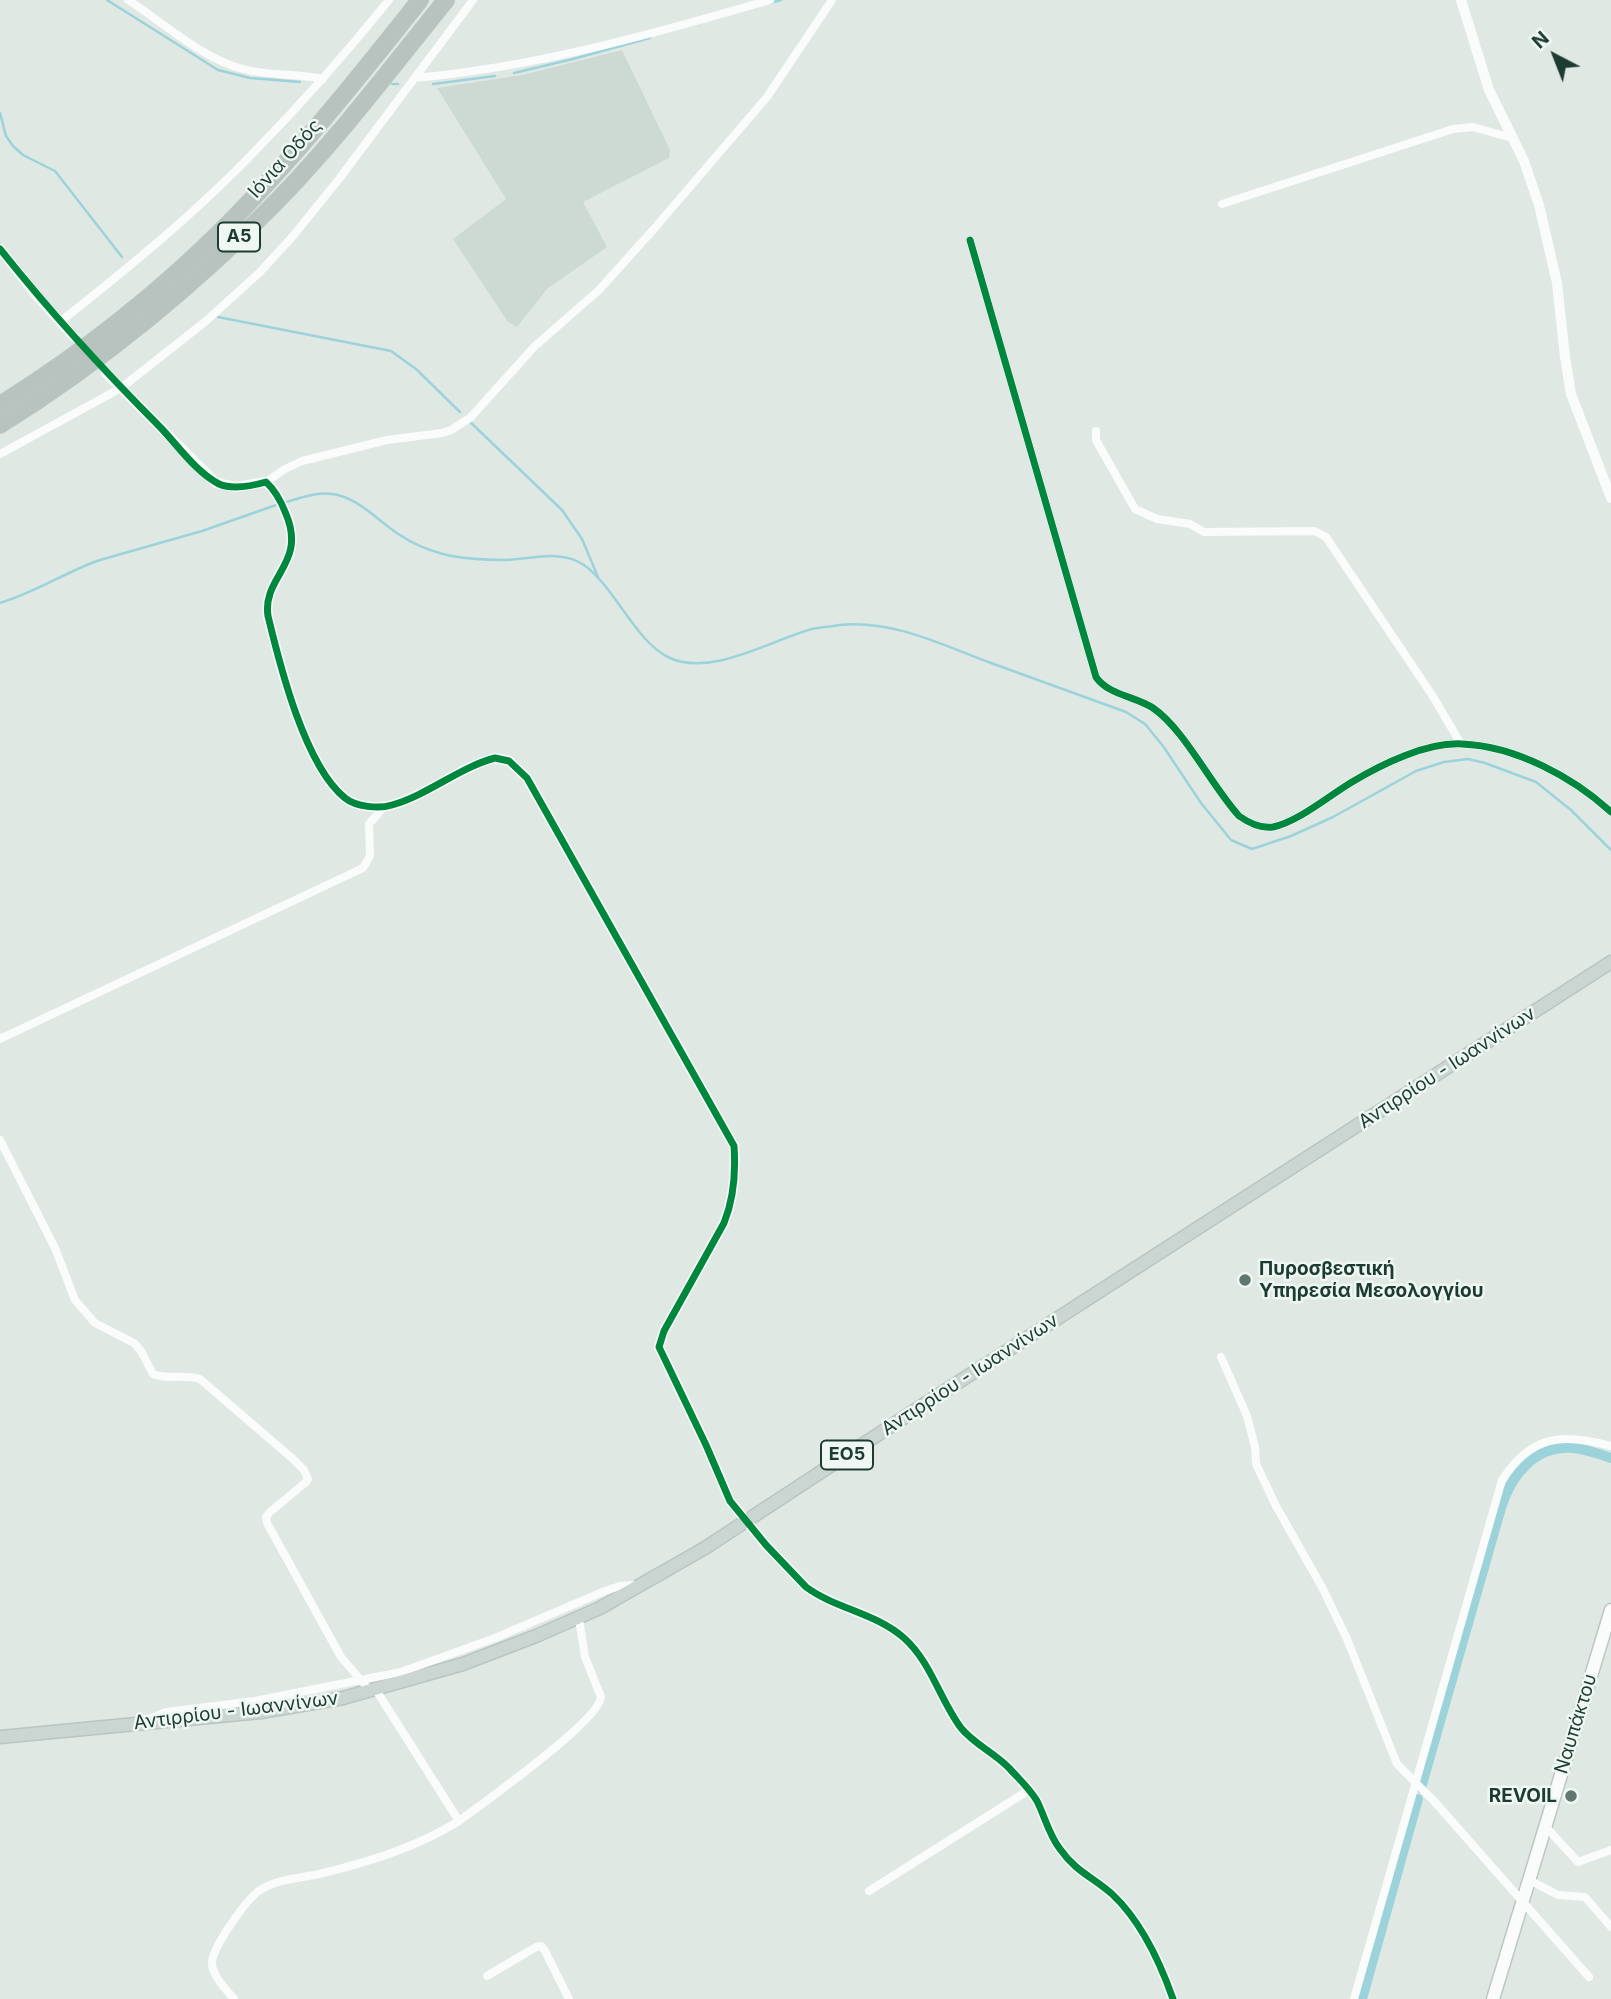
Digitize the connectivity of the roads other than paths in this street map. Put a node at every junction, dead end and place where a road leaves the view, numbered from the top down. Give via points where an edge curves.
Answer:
1 (128, 0) edge
2 (388, 0) edge
3 (420, 0) edge
4 (446, 0) edge
5 (473, 0) edge
6 (770, 0) edge
7 (832, 0) edge
8 (1461, 0) edge
9 (415, 78) junction
10 (323, 79) junction
11 (1512, 138) junction
12 (1222, 204) dead end
13 (970, 240) dead end
14 (0, 249) edge
15 (60, 322) junction
16 (74, 337) dead end
17 (106, 373) dead end
18 (121, 388) junction
19 (0, 405) edge
20 (0, 425) edge
21 (1096, 431) dead end
22 (0, 454) edge
23 (266, 482) junction
24 (1611, 498) edge
25 (1461, 744) junction
26 (384, 807) junction
27 (1611, 812) edge
28 (1611, 962) edge
29 (0, 1039) edge
30 (0, 1140) edge
31 (1221, 1357) dead end
32 (1611, 1446) edge
33 (745, 1521) junction
34 (644, 1585) junction
35 (1610, 1615) edge
36 (579, 1619) junction
37 (360, 1681) junction
38 (374, 1691) junction
39 (139, 1724) junction
40 (0, 1737) edge
41 (1416, 1784) junction
42 (1029, 1790) junction
43 (459, 1821) junction
44 (1545, 1825) junction
45 (1611, 1850) edge
46 (1529, 1880) junction
47 (869, 1891) dead end
48 (1523, 1900) junction
49 (1611, 1927) edge
50 (487, 1976) dead end
51 (1589, 1977) dead end
52 (234, 1999) edge
53 (569, 1999) edge
54 (1173, 1999) edge
55 (1354, 1999) edge
56 (1493, 1999) edge

1 - 10 street via 197,47 241,68
2 - 10 street
3 - 19 highway, Ιόνια Οδός / Α5 via 287,161 216,236 97,338
4 - 20 highway, Ιόνια Οδός / Α5 via 298,178 216,260 105,354
5 - 9 street
6 - 9 street via 552,58
7 - 23 street via 749,119 599,290 535,346 470,418 442,433 387,440 302,461
8 - 11 street via 1489,90
9 - 18 street via 259,273
10 - 15 street via 216,188 133,264
11 - 12 street via 1472,127 1453,129
11 - 24 street via 1531,180 1549,243 1571,394
13 - 25 street via 1098,681 1162,715 1227,803 1248,823 1261,827 1291,820 1406,754
14 - 15 street
15 - 16 street
17 - 18 street
18 - 22 street
18 - 23 street via 216,482 236,487
21 - 25 street via 1096,440 1131,504 1146,515 1204,532 1314,531 1326,537
23 - 26 street via 279,497 293,530 286,564 267,607 295,709 320,766 340,793 351,802
25 - 27 street via 1545,767
26 - 29 street via 369,824 370,856 363,868
26 - 33 street via 490,760 509,761 523,773 734,1146 730,1208 659,1347 726,1493
28 - 33 main road, Αντιρρίου - Ιωαννίνων / ΕΟ5
30 - 37 street via 55,1248 71,1292 89,1318 134,1343 153,1374 200,1379 307,1474 305,1483 270,1512 267,1523 341,1657
31 - 41 street via 1247,1416 1256,1464 1347,1639 1396,1765
32 - 41 street via 1573,1437 1546,1441 1502,1480
33 - 34 main road, Αντιρρίου - Ιωαννίνων / ΕΟ5
33 - 42 street via 806,1587 904,1638 962,1728
34 - 36 main road, Αντιρρίου - Ιωαννίνων / ΕΟ5
34 - 37 street via 605,1591 433,1662
35 - 44 main road, Ναυπάκτου
36 - 38 main road, Αντιρρίου - Ιωαννίνων / ΕΟ5 via 463,1664
36 - 43 street via 583,1650 600,1704 587,1720
37 - 38 street
37 - 39 street via 166,1712
38 - 39 main road, Αντιρρίου - Ιωαννίνων / ΕΟ5 via 261,1712
38 - 43 street
39 - 40 main road, Αντιρρίου - Ιωαννίνων / ΕΟ5
41 - 48 street
41 - 55 street
42 - 47 street
42 - 54 street via 1060,1850 1081,1873 1113,1896 1139,1926
43 - 52 street via 403,1850 256,1892 240,1909 212,1959 214,1972
44 - 45 street via 1578,1862
44 - 46 main road, Ναυπάκτου
46 - 48 main road, Ναυπάκτου
46 - 49 street via 1558,1895 1585,1897
48 - 51 street
48 - 56 main road, Ναυπάκτου
50 - 53 street via 541,1946

